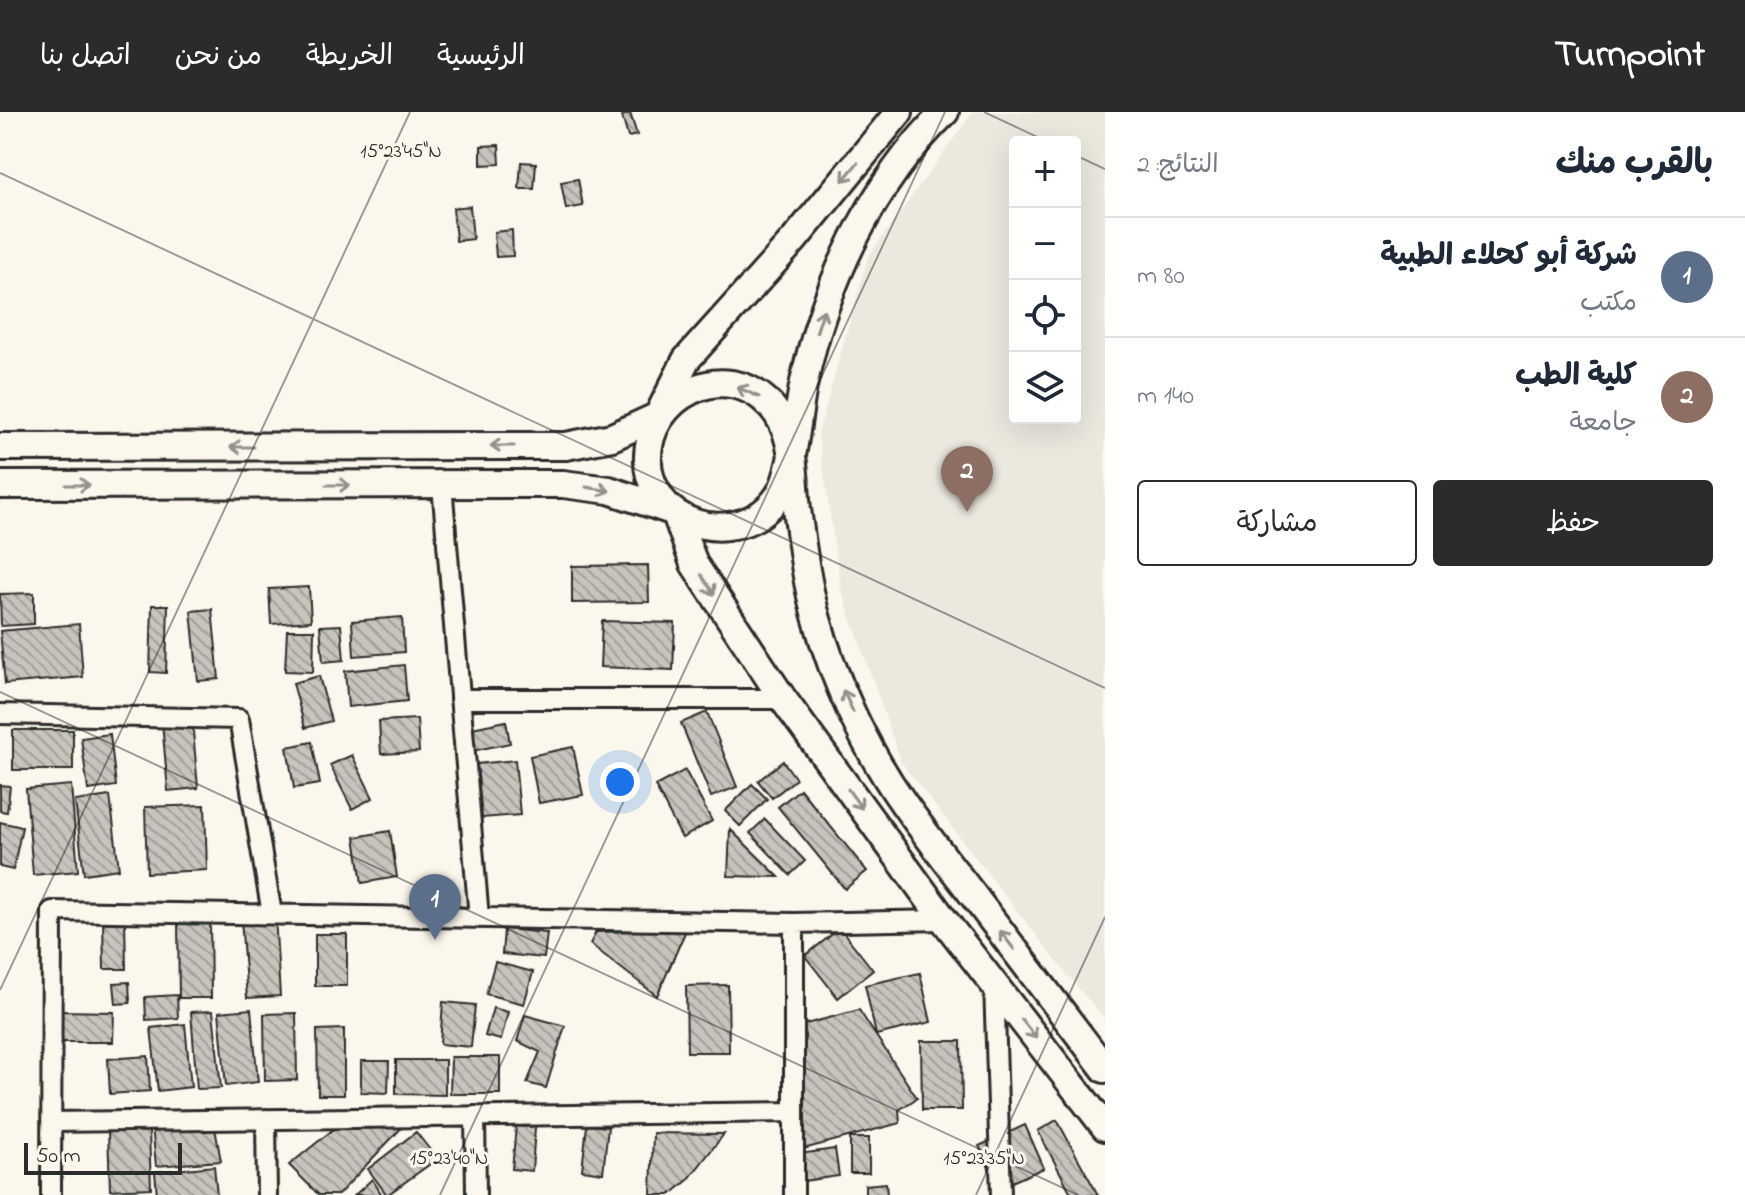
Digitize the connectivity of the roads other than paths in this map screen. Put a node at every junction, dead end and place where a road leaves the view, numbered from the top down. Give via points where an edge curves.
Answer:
1 (899, 112) edge
2 (945, 112) edge
3 (658, 416) junction
4 (0, 447) edge
5 (791, 451) junction
6 (0, 485) edge
7 (442, 485) junction
8 (674, 513) junction
9 (460, 699) junction
10 (783, 699) junction
11 (0, 714) edge
12 (272, 914) junction
13 (479, 918) junction
14 (944, 920) junction
15 (794, 923) junction
16 (994, 984) junction
17 (1105, 1069) edge
18 (794, 1112) junction
19 (475, 1116) junction
20 (266, 1119) junction
21 (52, 1122) junction
22 (1105, 1127) edge
23 (51, 1195) edge
24 (267, 1195) edge
25 (476, 1195) edge
26 (794, 1195) edge
27 (1001, 1195) edge

1 -> 3 street via 686,360
5 -> 2 street via 819,319 851,243 886,184
3 -> 4 street via 612,437 566,446
5 -> 3 street via 785,426 771,405 750,390 725,383 699,386 676,397
3 - 8 street via 648,440 647,466 656,491
5 - 8 street via 779,496 763,513 720,528
17 -> 5 street via 902,801 866,740 815,614
6 -> 7 street
7 -> 8 street via 563,484 609,490
7 - 9 street
8 -> 10 street via 694,564
9 - 10 street
9 - 13 street
10 -> 14 street
11 - 12 street via 239,719
12 - 13 street
12 - 21 street via 52,911
13 - 15 street
14 - 15 street
14 - 16 street
15 - 18 street
16 -> 22 street
16 - 27 street
18 - 19 street
18 - 26 street
19 - 20 street
19 - 25 street
20 - 21 street
20 - 24 street
21 - 23 street

